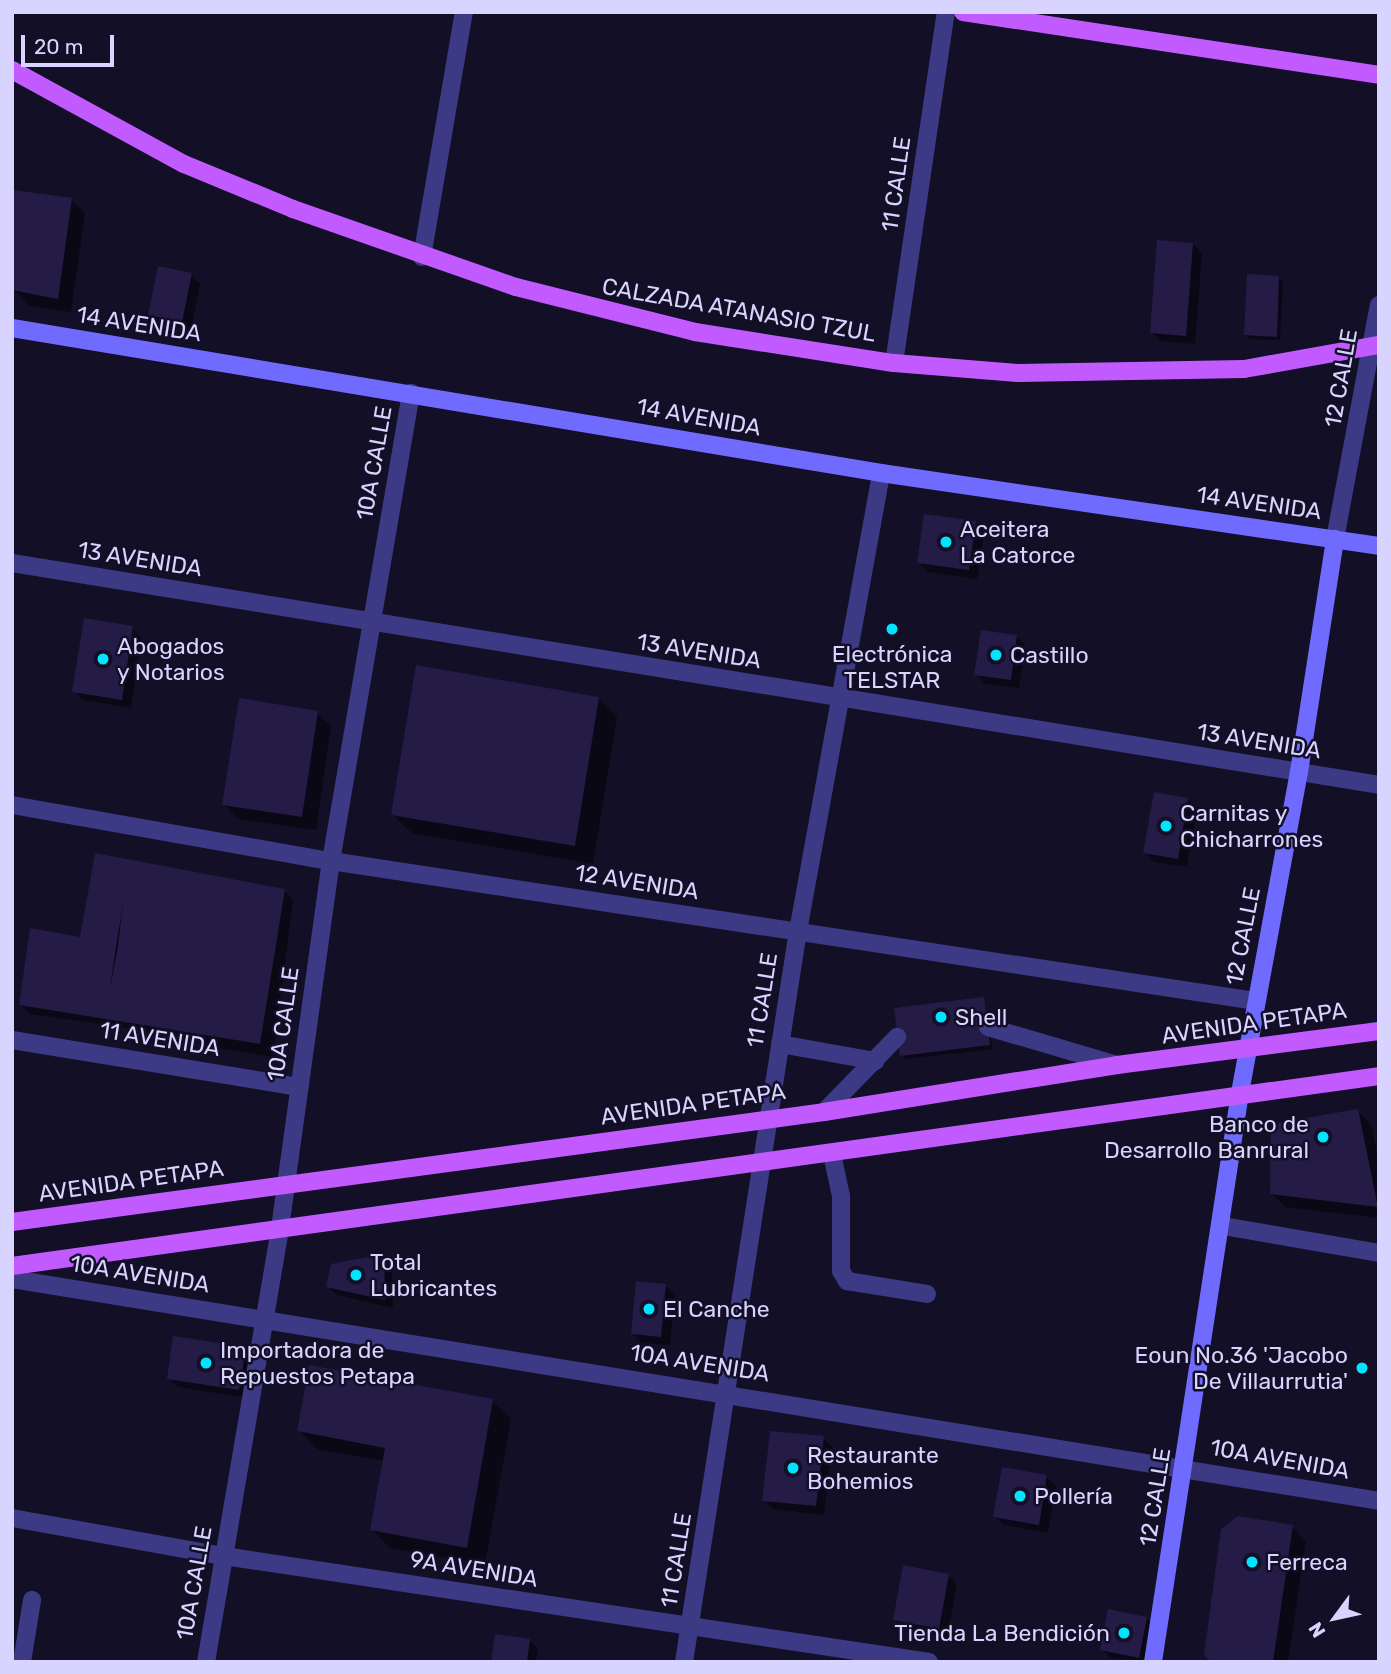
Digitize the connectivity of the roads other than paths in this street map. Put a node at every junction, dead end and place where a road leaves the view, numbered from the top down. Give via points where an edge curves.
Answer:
1 (464, 12) edge
2 (946, 12) edge
3 (963, 12) edge
4 (12, 69) edge
5 (1379, 75) edge
6 (422, 257) junction
7 (1379, 305) edge
8 (12, 328) edge
9 (1375, 346) edge
10 (894, 363) junction
11 (411, 393) junction
12 (881, 472) junction
13 (1335, 539) junction
14 (1379, 546) edge
15 (12, 563) edge
16 (371, 622) junction
17 (844, 699) junction
18 (1299, 772) junction
19 (1379, 785) edge
20 (12, 805) edge
21 (331, 861) junction
22 (798, 931) junction
23 (1256, 1001) junction
24 (988, 1027) dead end
25 (1379, 1031) edge
26 (897, 1037) dead end
27 (12, 1040) edge
28 (780, 1044) junction
29 (1248, 1049) junction
30 (875, 1060) junction
31 (1117, 1065) junction
32 (1379, 1076) edge
33 (299, 1087) junction
34 (1240, 1093) junction
35 (824, 1112) junction
36 (768, 1118) junction
37 (832, 1154) junction
38 (765, 1163) junction
39 (286, 1184) junction
40 (12, 1222) edge
41 (1223, 1226) junction
42 (280, 1228) junction
43 (1379, 1254) edge
44 (12, 1266) edge
45 (12, 1279) edge
46 (927, 1294) dead end
47 (262, 1318) junction
48 (729, 1393) junction
49 (1185, 1467) junction
50 (1379, 1501) edge
51 (12, 1518) edge
52 (224, 1556) junction
53 (32, 1600) dead end
54 (690, 1626) junction
55 (22, 1662) edge
56 (206, 1662) edge
57 (684, 1662) edge
58 (929, 1662) edge
59 (1153, 1662) edge

1 - 6 street
2 - 10 street, 11 CALLE
3 - 5 main road
4 - 6 main road, CALZADA ATANASIO TZUL via 184,164
6 - 10 main road, CALZADA ATANASIO TZUL via 600,311 695,332
7 - 9 street, 12 CALLE
8 - 11 main road, 14 AVENIDA
9 - 10 main road, CALZADA ATANASIO TZUL via 1244,369 1135,374 1018,373
9 - 13 street, 12 CALLE
11 - 12 main road, 14 AVENIDA
11 - 16 street, 10A CALLE
12 - 13 main road, 14 AVENIDA
12 - 17 street, 11 CALLE
13 - 14 main road, 14 AVENIDA
13 - 18 main road, 12 CALLE
15 - 16 street, 13 AVENIDA
16 - 17 street, 13 AVENIDA
16 - 21 street, 10A CALLE
17 - 18 street, 13 AVENIDA
17 - 22 street, 11 CALLE
18 - 19 street, 13 AVENIDA
18 - 23 main road, 12 CALLE
20 - 21 street, 12 AVENIDA
21 - 22 street, 12 AVENIDA
21 - 33 street, 10A CALLE
22 - 23 street, 12 AVENIDA
22 - 28 street, 11 CALLE
23 - 29 main road, 12 CALLE
24 - 31 street
25 - 29 main road, AVENIDA PETAPA
26 - 30 street
27 - 33 street, 11 AVENIDA
28 - 30 street
28 - 36 street, 11 CALLE
29 - 31 main road, AVENIDA PETAPA
29 - 34 main road, 12 CALLE
30 - 35 street
31 - 35 main road, AVENIDA PETAPA
32 - 34 main road
33 - 39 street, 10A CALLE
34 - 37 main road
34 - 41 main road, 12 CALLE
35 - 36 main road, AVENIDA PETAPA
36 - 38 street, 11 CALLE
36 - 39 main road, AVENIDA PETAPA
37 - 38 main road
37 - 46 street via 841,1196 841,1271 847,1282
38 - 42 main road
38 - 48 street, 11 CALLE
39 - 40 main road, AVENIDA PETAPA
39 - 42 street, 10A CALLE
41 - 43 street
41 - 49 main road, 12 CALLE
42 - 44 main road
42 - 47 street, 10A CALLE
45 - 47 street, 10A AVENIDA
47 - 48 street, 10A AVENIDA
47 - 52 street, 10A CALLE
48 - 49 street, 10A AVENIDA
48 - 54 street, 11 CALLE
49 - 50 street, 10A AVENIDA
49 - 59 main road, 12 CALLE
51 - 52 street, 9A AVENIDA
52 - 54 street, 9A AVENIDA
52 - 56 street, 10A CALLE
53 - 55 street
54 - 57 street, 11 CALLE
54 - 58 street, 9A AVENIDA

